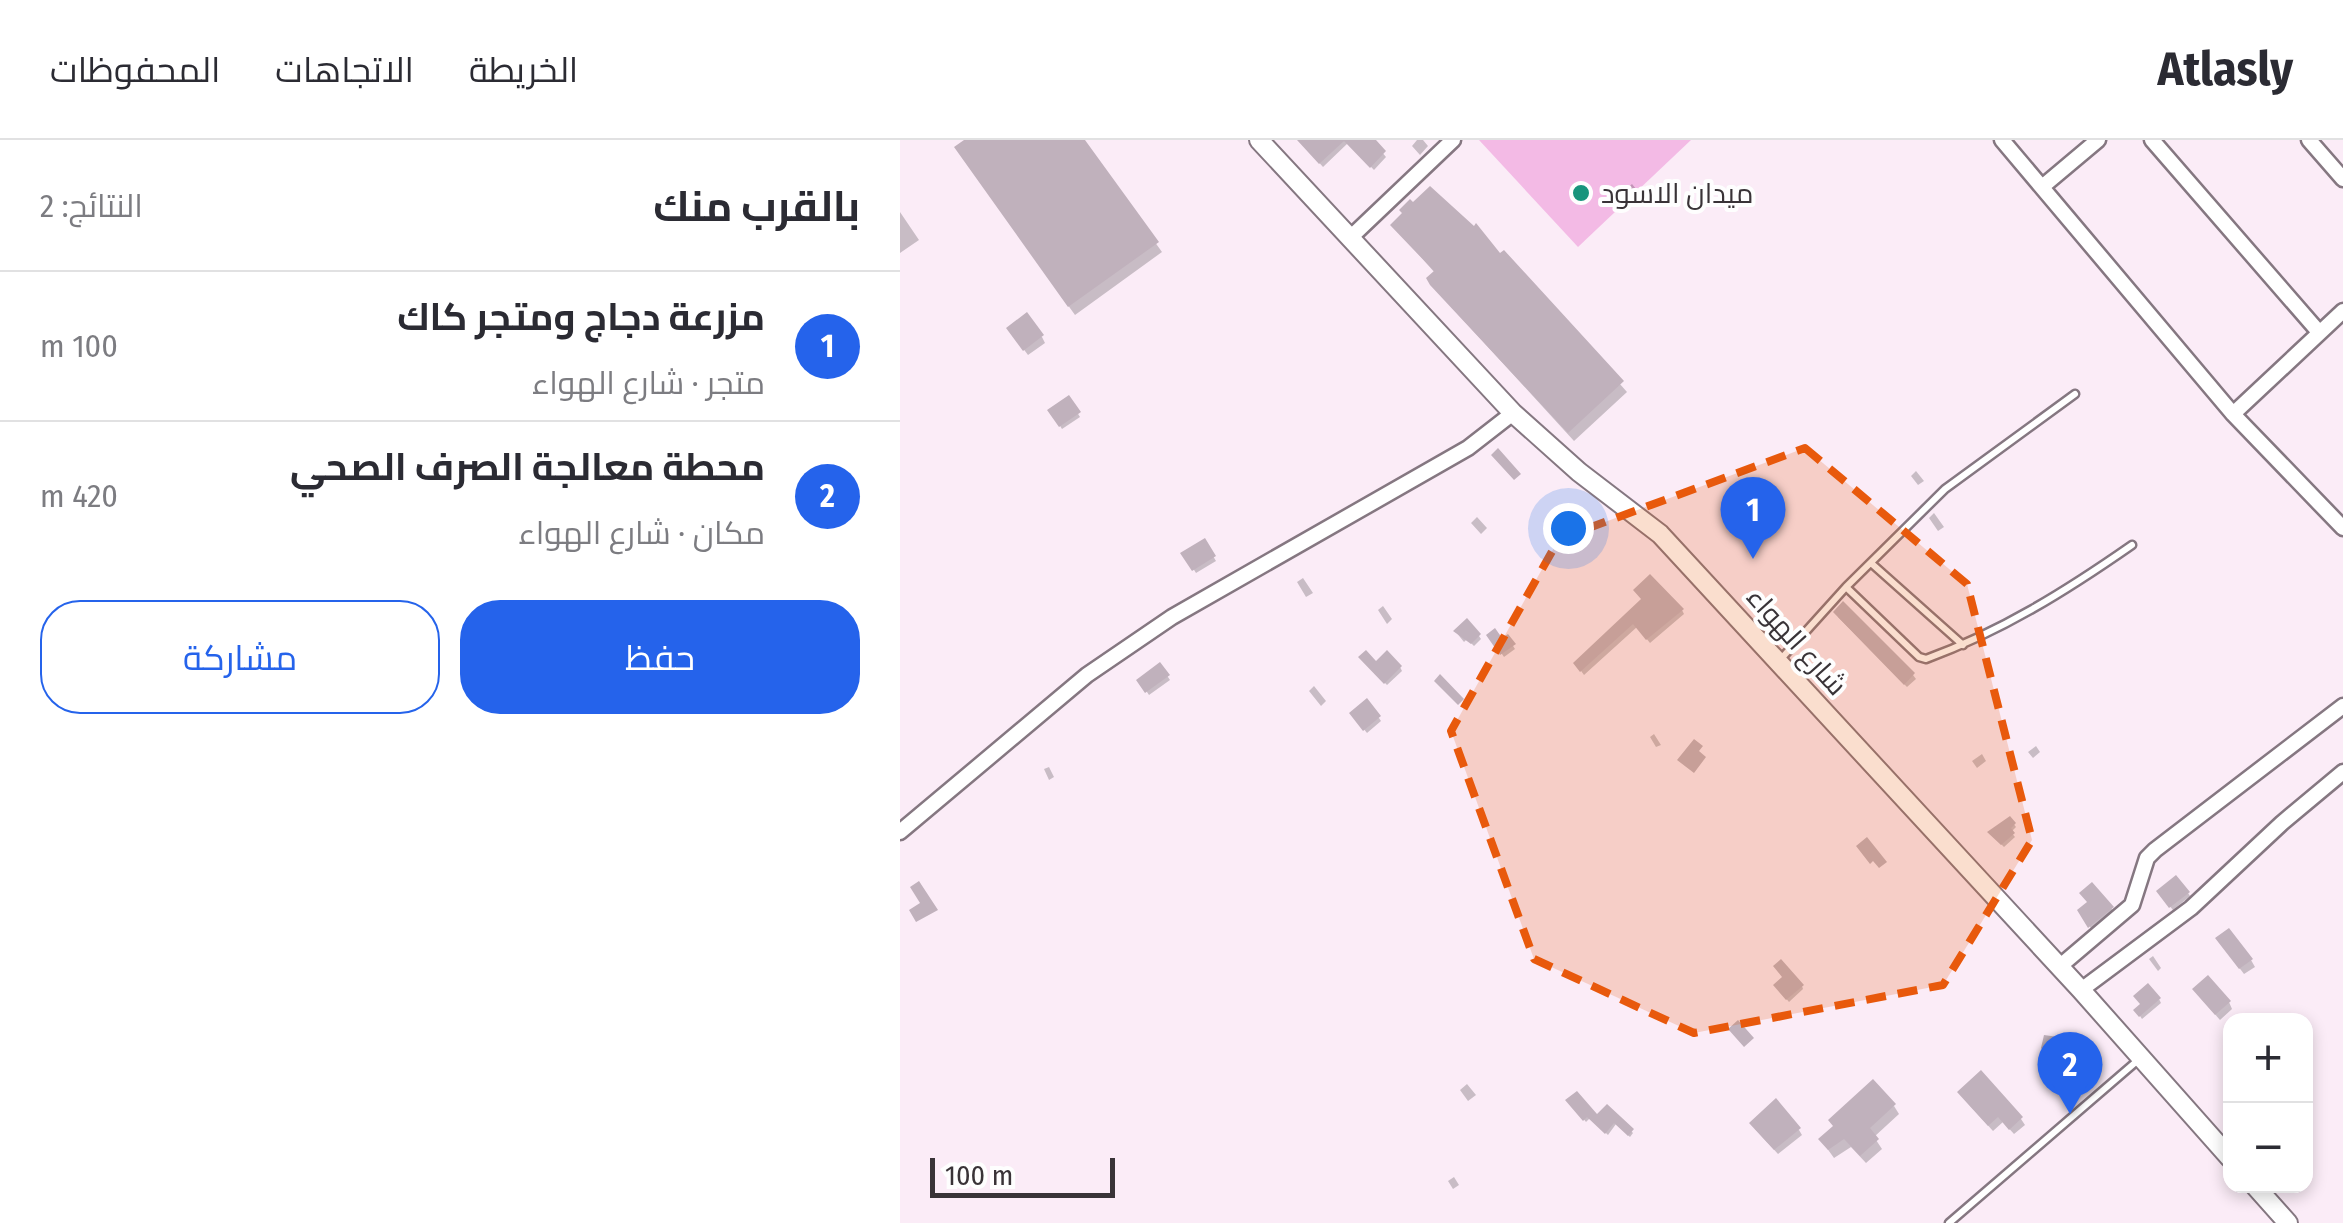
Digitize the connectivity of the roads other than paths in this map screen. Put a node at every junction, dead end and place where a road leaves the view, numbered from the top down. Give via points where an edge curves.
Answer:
1 (1260, 140) edge
2 (2002, 140) edge
3 (2098, 140) edge
4 (2152, 140) edge
5 (2309, 140) edge
6 (1444, 143) edge
7 (2343, 179) edge
8 (2042, 187) junction
9 (1350, 238) junction
10 (2343, 311) edge
11 (2318, 332) junction
12 (2075, 394) dead end
13 (1513, 414) junction
14 (2233, 414) junction
15 (2343, 528) edge
16 (2132, 544) dead end
17 (1871, 563) junction
18 (1846, 587) junction
19 (1962, 646) junction
20 (1779, 660) junction
21 (2343, 706) edge
22 (2343, 772) edge
23 (900, 832) edge
24 (2059, 967) junction
25 (2082, 990) junction
26 (2141, 1058) junction
27 (2223, 1150) edge
28 (2261, 1193) edge
29 (1949, 1223) edge
30 (2288, 1223) edge

1 - 9 street, شارع الهواء
2 - 8 street
3 - 8 street
4 - 11 street
5 - 7 street
6 - 9 street
8 - 14 street
9 - 13 street, شارع الهواء
10 - 11 street
11 - 14 street
12 - 17 lane via 1944,489
13 - 20 street, شارع الهواء via 1660,534
13 - 23 street via 1468,448 1172,617 1102,665
14 - 15 street
16 - 19 lane via 2065,592
17 - 18 lane
17 - 19 lane
18 - 19 lane via 1920,656
18 - 20 lane
20 - 24 street, شارع الهواء
21 - 24 street via 2155,850 2132,905
22 - 25 street via 2191,908
24 - 25 street, شارع الهواء
25 - 26 street, شارع الهواء
26 - 27 street, شارع الهواء
26 - 29 lane
28 - 30 street

